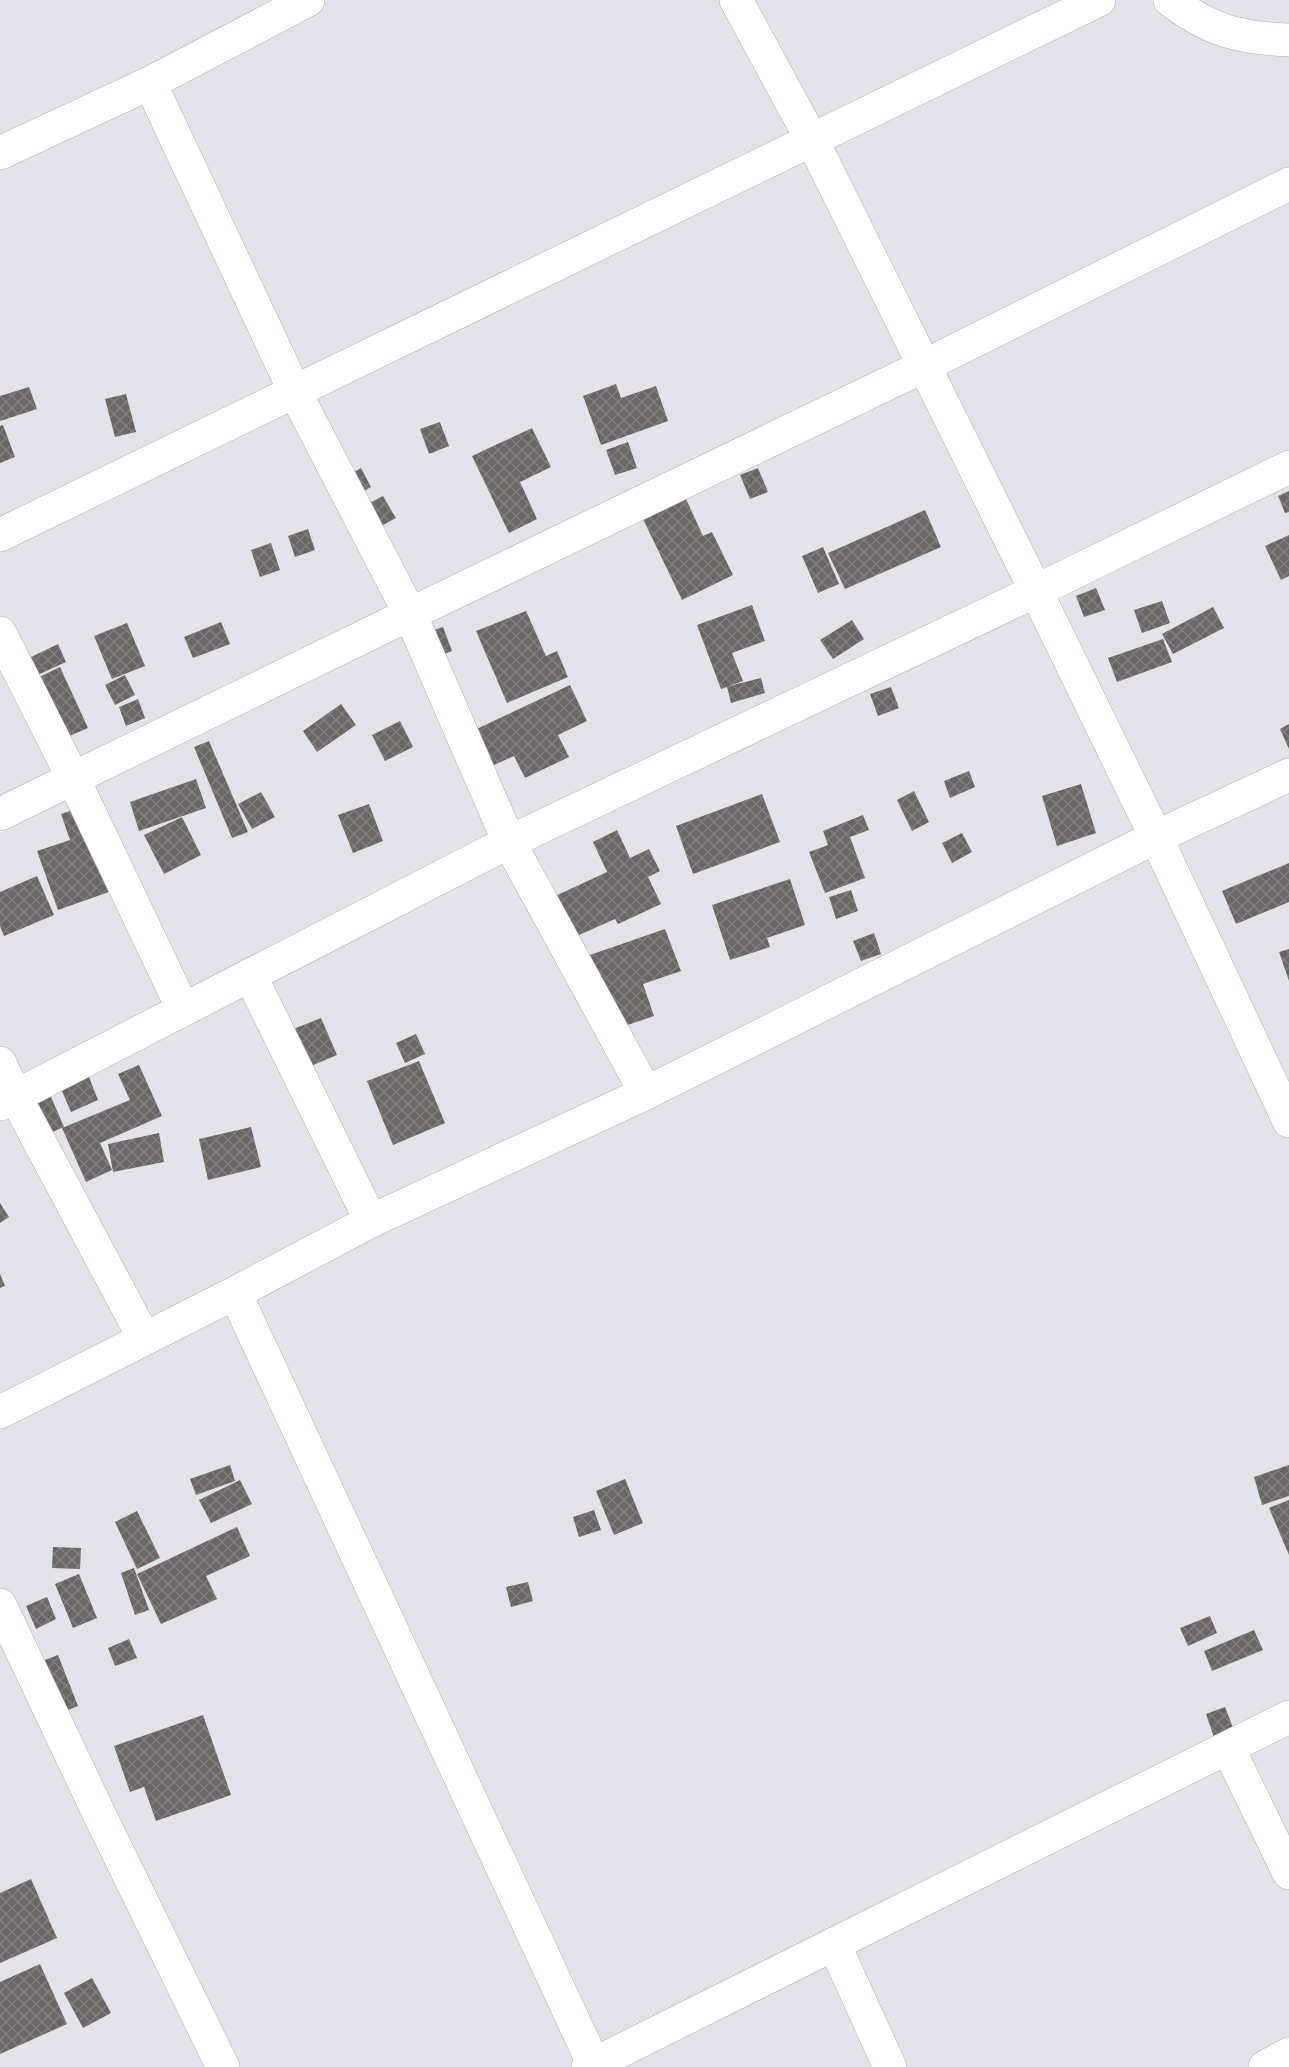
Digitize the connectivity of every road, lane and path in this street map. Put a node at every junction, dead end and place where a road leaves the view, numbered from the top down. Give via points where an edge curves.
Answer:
1 (308, 0) edge
2 (736, 0) edge
3 (1099, 0) edge
4 (1170, 0) edge
5 (1289, 40) edge
6 (150, 83) junction
7 (812, 140) junction
8 (0, 153) edge
9 (1289, 184) edge
10 (924, 366) junction
11 (296, 392) junction
12 (1289, 467) edge
13 (0, 535) edge
14 (1036, 591) junction
15 (410, 614) junction
16 (0, 633) edge
17 (1289, 774) edge
18 (73, 778) junction
19 (0, 814) edge
20 (1156, 837) junction
21 (509, 842) junction
22 (250, 975) junction
23 (183, 1009) junction
24 (0, 1063) edge
25 (646, 1093) junction
26 (8, 1100) edge
27 (1285, 1100) edge
28 (371, 1221) junction
29 (235, 1293) junction
30 (144, 1338) junction
31 (0, 1412) edge
32 (0, 1605) edge
33 (1289, 1717) edge
34 (1228, 1748) junction
35 (1289, 1873) edge
36 (834, 1944) junction
37 (1289, 2054) edge
38 (592, 2066) edge
39 (223, 2067) edge
40 (890, 2067) edge
41 (1264, 2067) edge

1 - 6 street
2 - 7 street
3 - 7 street
4 - 5 street via 1191,17 1225,32
6 - 8 street
6 - 11 street
7 - 10 street
7 - 11 street
9 - 10 street
10 - 14 street
10 - 15 street
11 - 13 street
11 - 15 street
12 - 14 street
14 - 20 street
14 - 21 street
15 - 18 street
15 - 21 street
16 - 18 street
17 - 20 street
18 - 19 street
18 - 23 street
20 - 25 street
20 - 27 street
21 - 22 street
21 - 25 street
22 - 23 street
22 - 28 street
23 - 26 street
24 - 26 street
25 - 28 street
26 - 30 street
28 - 29 street
29 - 30 street
29 - 38 street
30 - 31 street
32 - 39 street
33 - 34 street
34 - 35 street
34 - 36 street
36 - 38 street
36 - 40 street
37 - 41 street

